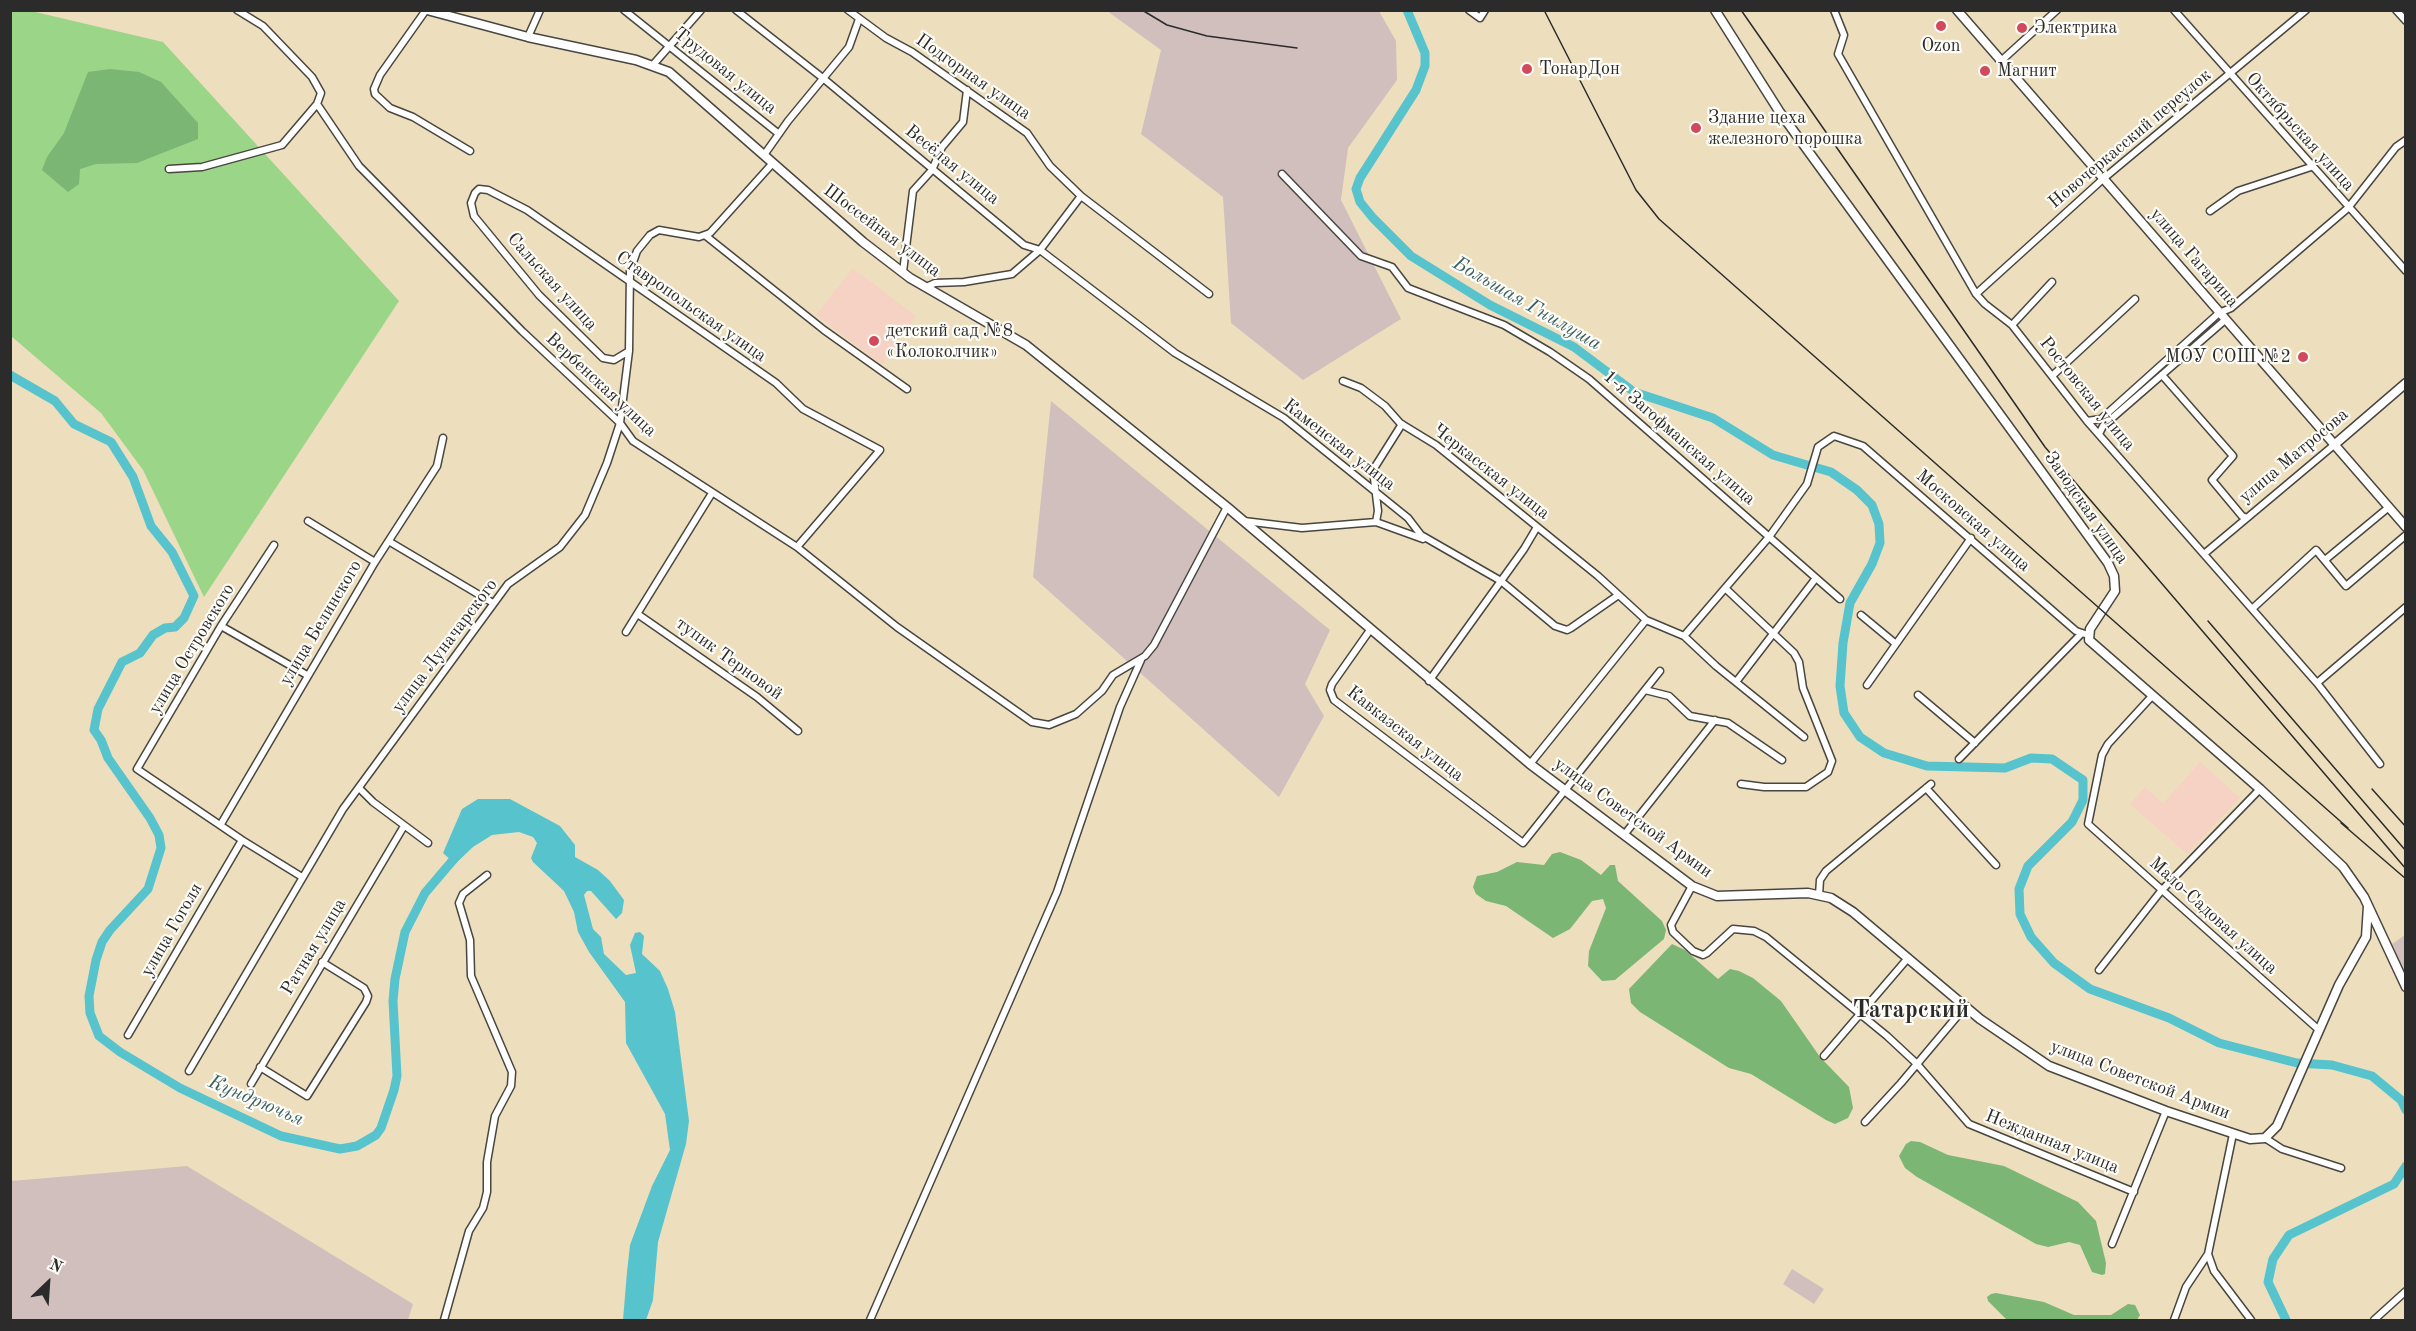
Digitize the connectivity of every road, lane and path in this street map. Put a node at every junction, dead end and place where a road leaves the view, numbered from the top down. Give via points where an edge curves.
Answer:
1 (237, 10) edge
2 (426, 10) edge
3 (624, 10) edge
4 (701, 10) edge
5 (736, 10) edge
6 (848, 10) edge
7 (1469, 10) edge
8 (1485, 10) edge
9 (1715, 10) edge
10 (1834, 10) edge
11 (1957, 10) edge
12 (2057, 10) edge
13 (2174, 10) edge
14 (2306, 10) edge
15 (2396, 10) edge
16 (539, 12) edge
17 (859, 19) junction
18 (2406, 21) edge
19 (528, 37) junction
20 (669, 45) junction
21 (2001, 61) junction
22 (652, 66) junction
23 (2229, 74) junction
24 (824, 79) junction
25 (968, 90) junction
26 (317, 104) junction
27 (779, 134) junction
28 (2406, 140) edge
29 (470, 151) dead end
30 (764, 155) junction
31 (772, 164) junction
32 (2311, 166) junction
33 (169, 169) dead end
34 (932, 170) junction
35 (1282, 174) dead end
36 (2103, 179) junction
37 (1081, 196) junction
38 (472, 200) joint
39 (2348, 208) junction
40 (2210, 211) dead end
41 (706, 236) junction
42 (1040, 250) junction
43 (2406, 271) edge
44 (903, 272) junction
45 (2052, 282) dead end
46 (630, 284) junction
47 (926, 287) junction
48 (1209, 294) dead end
49 (1976, 294) junction
50 (2135, 299) dead end
51 (2222, 317) junction
52 (2012, 325) junction
53 (1153, 337) joint
54 (628, 351) junction
55 (2162, 375) junction
56 (2052, 376) junction
57 (1343, 381) dead end
58 (2404, 387) edge
59 (907, 388) dead end
60 (2087, 420) junction
61 (620, 423) junction
62 (1402, 424) junction
63 (2099, 434) junction
64 (443, 438) dead end
65 (2334, 445) junction
66 (1374, 492) junction
67 (712, 493) junction
68 (1227, 507) junction
69 (2389, 507) junction
70 (2247, 518) junction
71 (308, 521) dead end
72 (1244, 521) junction
73 (1376, 522) junction
74 (1537, 527) junction
75 (2406, 527) edge
76 (2406, 535) edge
77 (1769, 537) junction
78 (1971, 538) junction
79 (1430, 541) junction
80 (390, 542) junction
81 (1271, 544) joint
82 (274, 545) dead end
83 (797, 547) junction
84 (2204, 554) junction
85 (2325, 560) junction
86 (375, 562) junction
87 (1816, 578) junction
88 (1501, 581) junction
89 (1725, 588) junction
90 (1617, 596) junction
91 (1840, 599) dead end
92 (493, 603) junction
93 (2406, 607) edge
94 (2252, 609) junction
95 (639, 615) junction
96 (1861, 615) dead end
97 (1646, 620) junction
98 (221, 626) junction
99 (1370, 630) junction
100 (626, 632) dead end
101 (1772, 634) junction
102 (2085, 634) junction
103 (1684, 636) junction
104 (1896, 644) junction
105 (1141, 659) junction
106 (1660, 671) dead end
107 (307, 675) junction
108 (1429, 681) junction
109 (1736, 682) junction
110 (2317, 683) junction
111 (1867, 685) dead end
112 (1645, 690) junction
113 (1918, 695) dead end
114 (2153, 695) junction
115 (1715, 720) junction
116 (798, 731) dead end
117 (1804, 737) dead end
118 (1975, 743) junction
119 (1959, 759) dead end
120 (1782, 760) dead end
121 (1530, 764) junction
122 (2380, 764) dead end
123 (1741, 784) dead end
124 (359, 788) junction
125 (2260, 789) junction
126 (1567, 791) junction
127 (220, 824) junction
128 (404, 826) junction
129 (1624, 835) junction
130 (242, 840) junction
131 (428, 843) dead end
132 (1996, 865) dead end
133 (487, 875) dead end
134 (302, 877) junction
135 (1692, 886) junction
136 (2161, 891) junction
137 (1819, 895) junction
138 (2368, 906) junction
139 (2366, 937) junction
140 (2383, 939) junction
141 (1908, 958) junction
142 (322, 962) junction
143 (2099, 970) dead end
144 (2406, 987) edge
145 (1965, 1006) junction
146 (1859, 1015) junction
147 (2319, 1030) junction
148 (128, 1035) dead end
149 (1824, 1056) dead end
150 (1916, 1063) junction
151 (260, 1067) junction
152 (189, 1071) dead end
153 (251, 1084) dead end
154 (2166, 1111) junction
155 (1865, 1122) dead end
156 (2233, 1134) junction
157 (2265, 1138) junction
158 (2341, 1168) dead end
159 (2134, 1192) junction
160 (2112, 1244) dead end
161 (2208, 1254) junction
162 (2406, 1291) edge
163 (444, 1320) edge
164 (870, 1320) edge
165 (2174, 1320) edge
166 (2251, 1320) edge
167 (2374, 1320) edge

1 - 26 street, Вербенская улица via 262,26 312,77 321,93
2 - 19 main road, Шоссейная улица
2 - 29 street via 380,75 375,94 390,108
3 - 20 street, Трудовая улица
4 - 20 street
5 - 24 street, Весёлая улица
6 - 17 street, Подгорная улица
7 - 8 street via 1480,18
9 - 102 main road, Заводская улица via 1779,111 2108,563 2115,591
10 - 49 street, Ростовская улица via 1844,34 1838,54
11 - 21 main road, улица Гагарина
12 - 21 street
13 - 23 street, Октябрьская улица
14 - 23 street, Новочеркасский переулок
15 - 18 street
16 - 19 street
17 - 24 street via 849,47
17 - 25 street, Подгорная улица
19 - 22 main road, Шоссейная улица
20 - 22 street
20 - 27 street, Трудовая улица
21 - 36 main road, улица Гагарина
22 - 30 main road, Шоссейная улица via 669,72
23 - 32 street, Октябрьская улица
23 - 36 street, Новочеркасский переулок
24 - 27 street
24 - 34 street, Весёлая улица
25 - 34 street via 963,122 942,147
25 - 37 street, Подгорная улица via 1027,133 1050,166
26 - 33 street via 282,145 202,167
26 - 61 street, Вербенская улица via 359,166 522,331
27 - 30 street
28 - 39 street via 2396,147
30 - 31 main road, Шоссейная улица
31 - 41 street
31 - 44 main road, Шоссейная улица
32 - 39 street, Октябрьская улица
32 - 40 street via 2238,191
34 - 42 street, Весёлая улица via 1024,245
34 - 44 street via 913,191
35 - 77 street, 1-я Загофманская улица via 1361,256 1392,267 1408,288 1504,325 1589,379
36 - 49 street, Новочеркасский переулок
36 - 51 main road, улица Гагарина
37 - 42 street
37 - 48 street, Подгорная улица
38 - 46 street, Ставропольская улица via 483,189 527,210
38 - 54 street, Сальская улица via 474,216 507,258 592,348 608,360
39 - 43 street, Октябрьская улица
39 - 51 street
41 - 46 street, улица Луначарского via 655,231 633,258
41 - 59 street via 825,330
42 - 47 street via 1004,277
42 - 53 street, Весёлая улица
44 - 47 main road, Шоссейная улица
45 - 52 street
46 - 54 street, улица Луначарского
46 - 83 street, Ставропольская улица via 776,384 809,412 880,450
47 - 68 main road, Шоссейная улица via 1026,345
49 - 52 street, Ростовская улица
50 - 56 street
51 - 55 street
51 - 60 street via 2101,419
51 - 65 main road, улица Гагарина
52 - 56 street, Ростовская улица
53 - 66 street, Каменская улица via 1284,418
54 - 61 street, улица Луначарского
55 - 63 street via 2103,426
55 - 70 street via 2234,456 2212,480
56 - 60 street, Ростовская улица
57 - 62 street, Черкасская улица via 1361,388
58 - 65 main road, улица Матросова
60 - 63 street, Ростовская улица
61 - 67 street, Вербенская улица via 633,441
61 - 92 street, улица Луначарского via 596,492 579,526 550,556 508,584
62 - 66 street via 1373,470
62 - 74 street, Черкасская улица via 1436,445
63 - 84 street, Ростовская улица
64 - 80 street, улица Белинского via 437,466
65 - 69 main road, улица Гагарина
65 - 70 street, улица Матросова
66 - 73 street via 1378,504
66 - 79 street, Каменская улица
67 - 83 street, Вербенская улица
67 - 95 street
68 - 72 main road, Шоссейная улица
68 - 105 street via 1154,645
69 - 75 main road, улица Гагарина
69 - 85 street
70 - 84 street, улица Матросова
71 - 86 street
72 - 73 street via 1302,528
72 - 81 main road, Шоссейная улица
73 - 79 street
74 - 88 street
74 - 90 street, Черкасская улица
76 - 85 street via 2346,586
77 - 78 street, Московская улица via 1807,484 1818,447 1834,436 1863,447
77 - 87 street, 1-я Загофманская улица
77 - 89 street
78 - 102 street, Московская улица
78 - 104 street
79 - 88 street, Каменская улица
80 - 86 street, улица Белинского
80 - 92 street
81 - 99 main road, улица Советской Армии
82 - 98 street, улица Островского
83 - 105 street, Вербенская улица via 897,627 1017,713 1042,725 1082,710 1113,675
84 - 94 street, Ростовская улица
85 - 94 street via 2316,550
86 - 107 street, улица Белинского
87 - 91 street, 1-я Загофманская улица
87 - 101 street
88 - 90 street, Каменская улица via 1555,626 1567,630
88 - 108 street
89 - 101 street
89 - 103 street
90 - 97 street, Черкасская улица
92 - 124 street, улица Луначарского
93 - 110 street
94 - 110 street, Ростовская улица
95 - 100 street
95 - 116 street, тупик Терновой via 762,701
96 - 104 street
97 - 103 street, Черкасская улица
97 - 121 street
98 - 107 street
98 - 127 street, улица Островского via 137,769
99 - 108 main road, улица Советской Армии
99 - 126 street, Кавказская улица via 1332,684 1334,700 1523,843
101 - 109 street
101 - 123 street via 1794,652 1799,662 1803,688 1832,761 1828,771 1806,787
102 - 114 main road
102 - 118 street
103 - 109 street, Черкасская улица
104 - 111 street
105 - 164 street via 1120,706 1057,892
106 - 112 street
107 - 127 street, улица Белинского
108 - 121 main road, улица Советской Армии
109 - 117 street, Черкасская улица
110 - 122 street, Ростовская улица
112 - 115 street via 1669,696 1690,716
112 - 126 street
113 - 118 street
114 - 125 main road
114 - 136 street, Мало-Садовая улица via 2102,755 2088,824
115 - 120 street via 1738,729
115 - 129 street
118 - 119 street
121 - 126 main road, улица Советской Армии
124 - 128 street
124 - 134 street, улица Луначарского
125 - 136 street
125 - 138 main road via 2343,867
126 - 129 main road, улица Советской Армии
127 - 130 street
128 - 131 street
128 - 142 street, Ратная улица
129 - 135 main road, улица Советской Армии
130 - 134 street
130 - 148 street, улица Гоголя
132 - 137 street via 1929,786 1826,871 1820,880
133 - 163 street via 463,894 459,903 470,940 471,976 512,1072 512,1086 495,1116 487,1162 488,1192 469,1231
134 - 152 street, улица Луначарского
135 - 137 main road, улица Советской Армии via 1717,896
135 - 146 street, Нежданная улица via 1671,925 1693,951 1707,953 1733,929 1754,931 1778,946
136 - 143 street
136 - 147 street, Мало-Садовая улица
137 - 141 main road, улица Советской Армии via 1853,912
138 - 139 main road
138 - 140 main road
139 - 140 main road
139 - 147 main road
140 - 144 main road
141 - 145 main road, улица Советской Армии
141 - 146 street
142 - 151 street, Ратная улица
142 - 151 street via 364,988 366,1002 307,1095
145 - 150 street
145 - 154 main road, улица Советской Армии via 2049,1066
146 - 149 street
146 - 150 street, Нежданная улица
147 - 157 main road via 2277,1126
150 - 155 street
150 - 159 street, Нежданная улица via 1969,1124
151 - 153 street, Ратная улица
154 - 156 main road, улица Советской Армии
154 - 159 street
156 - 157 main road, улица Советской Армии
156 - 161 street
157 - 158 street, улица Советской Армии via 2282,1149
159 - 160 street
161 - 165 street via 2186,1287
161 - 166 street via 2214,1271
162 - 167 street

